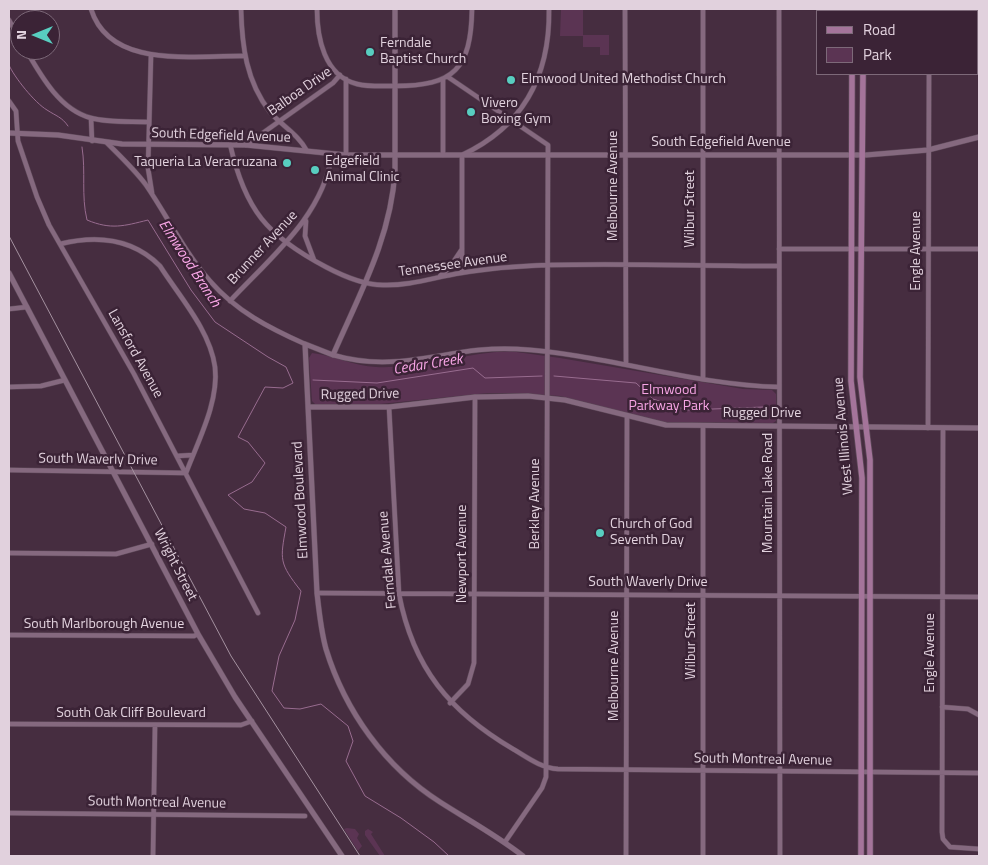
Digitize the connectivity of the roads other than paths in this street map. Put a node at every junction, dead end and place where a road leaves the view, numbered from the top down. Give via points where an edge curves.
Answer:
1 (91, 9) edge
2 (241, 9) edge
3 (317, 9) edge
4 (395, 9) edge
5 (472, 9) edge
6 (549, 9) edge
7 (626, 9) edge
8 (703, 9) edge
9 (779, 9) edge
10 (151, 55) junction
11 (244, 56) junction
12 (33, 60) edge
13 (340, 75) junction
14 (852, 75) edge
15 (863, 75) edge
16 (929, 75) edge
17 (448, 76) junction
18 (346, 79) junction
19 (443, 80) junction
20 (394, 86) junction
21 (9, 101) edge
22 (91, 118) junction
23 (278, 120) junction
24 (511, 120) junction
25 (149, 122) junction
26 (9, 133) edge
27 (17, 133) junction
28 (979, 137) edge
29 (92, 141) junction
30 (107, 143) junction
31 (149, 144) junction
32 (230, 144) junction
33 (246, 145) junction
34 (928, 150) junction
35 (307, 151) junction
36 (332, 154) junction
37 (779, 154) junction
38 (853, 154) junction
39 (862, 154) junction
40 (346, 155) junction
41 (395, 155) junction
42 (443, 155) junction
43 (462, 155) junction
44 (548, 155) junction
45 (626, 155) junction
46 (703, 155) junction
47 (153, 197) junction
48 (306, 221) junction
49 (285, 243) junction
50 (60, 244) junction
51 (462, 248) junction
52 (779, 248) junction
53 (852, 249) junction
54 (861, 249) junction
55 (928, 249) junction
56 (979, 249) edge
57 (315, 261) junction
58 (548, 265) junction
59 (626, 265) junction
60 (703, 266) junction
61 (779, 266) junction
62 (462, 272) junction
63 (9, 273) edge
64 (439, 277) junction
65 (365, 283) junction
66 (230, 301) junction
67 (27, 307) junction
68 (9, 309) edge
69 (851, 338) junction
70 (860, 338) junction
71 (305, 344) junction
72 (548, 352) junction
73 (333, 355) junction
74 (626, 364) junction
75 (703, 379) junction
76 (65, 380) junction
77 (9, 387) edge
78 (779, 387) junction
79 (475, 397) junction
80 (548, 398) junction
81 (308, 407) junction
82 (389, 407) junction
83 (627, 416) junction
84 (704, 426) junction
85 (780, 426) junction
86 (856, 426) junction
87 (866, 427) junction
88 (928, 428) junction
89 (943, 428) junction
90 (979, 428) edge
91 (193, 455) junction
92 (176, 456) junction
93 (9, 470) edge
94 (113, 471) junction
95 (186, 473) junction
96 (862, 514) junction
97 (871, 514) junction
98 (152, 544) junction
99 (9, 553) edge
100 (316, 592) junction
101 (474, 593) junction
102 (399, 594) junction
103 (547, 594) junction
104 (626, 594) junction
105 (703, 595) junction
106 (780, 596) junction
107 (861, 596) junction
108 (870, 596) junction
109 (943, 596) junction
110 (979, 597) edge
111 (258, 613) dead end
112 (198, 634) junction
113 (9, 635) edge
114 (861, 684) junction
115 (870, 684) junction
116 (450, 703) junction
117 (942, 707) junction
118 (979, 715) edge
119 (252, 721) junction
120 (9, 724) edge
121 (155, 725) junction
122 (546, 768) junction
123 (626, 771) junction
124 (703, 771) junction
125 (780, 771) junction
126 (861, 773) junction
127 (870, 773) junction
128 (942, 773) junction
129 (979, 773) edge
130 (9, 813) edge
131 (154, 814) junction
132 (305, 816) dead end
133 (504, 842) junction
134 (979, 849) edge
135 (153, 856) edge
136 (342, 856) edge
137 (523, 856) edge
138 (626, 856) edge
139 (703, 856) edge
140 (780, 856) edge
141 (861, 856) edge
142 (870, 856) edge

1 - 10 street via 102,28 117,43
2 - 11 street
3 - 13 street via 322,48
4 - 20 street
5 - 17 street via 468,46
6 - 24 street via 543,66 527,100
7 - 45 street, Melbourne Avenue
8 - 46 street, Wilbur Street
9 - 37 street, Mountain Lake Road
10 - 11 street
10 - 25 street
11 - 23 street via 255,88
12 - 22 street via 67,106
13 - 18 street, Balboa Drive
13 - 23 street, Balboa Drive
14 - 38 main road, West Illinois Avenue
15 - 39 main road, West Illinois Avenue
16 - 34 street, Engle Avenue
17 - 19 street, Balboa Drive
17 - 24 street
18 - 20 street, Balboa Drive via 364,85
18 - 40 street
19 - 20 street, Balboa Drive
19 - 42 street
20 - 41 street
21 - 27 street, Lansford Avenue via 16,111
22 - 25 street
22 - 29 street
23 - 33 street, Balboa Drive
23 - 35 street via 300,139
24 - 43 street, South Edgefield Avenue via 477,148
24 - 44 street via 548,145
25 - 31 street
26 - 27 street, South Edgefield Avenue
27 - 29 street, South Edgefield Avenue
27 - 50 street, Lansford Avenue via 36,198
28 - 34 street, South Edgefield Avenue
29 - 30 street, South Edgefield Avenue
30 - 31 street, South Edgefield Avenue
30 - 47 street via 136,173
31 - 32 street, South Edgefield Avenue
31 - 47 street via 148,168
32 - 33 street, South Edgefield Avenue
32 - 49 street, Tennessee Avenue via 240,182 249,200 260,218
33 - 35 street, South Edgefield Avenue
34 - 39 street, South Edgefield Avenue
34 - 55 street, Engle Avenue
35 - 36 street, South Edgefield Avenue
36 - 40 street, South Edgefield Avenue
36 - 48 street, Brunner Avenue via 324,184
37 - 38 street, South Edgefield Avenue
37 - 46 street, South Edgefield Avenue
37 - 52 street, Mountain Lake Road
38 - 39 street, South Edgefield Avenue
38 - 53 main road, West Illinois Avenue
39 - 54 main road, West Illinois Avenue
40 - 41 street, South Edgefield Avenue
41 - 42 street, South Edgefield Avenue
41 - 65 street via 393,198 387,228
42 - 43 street, South Edgefield Avenue
43 - 44 street, South Edgefield Avenue
43 - 51 street
44 - 45 street, South Edgefield Avenue
44 - 58 street, Berkley Avenue
45 - 46 street, South Edgefield Avenue
45 - 59 street, Melbourne Avenue
46 - 60 street, Wilbur Street
47 - 66 street via 194,261
48 - 49 street, Brunner Avenue
48 - 57 street via 306,236
49 - 57 street, Tennessee Avenue
49 - 66 street, Brunner Avenue
50 - 91 street via 118,241 140,250 160,266 202,330 211,351 215,383 210,408
50 - 92 street, Lansford Avenue via 134,374
51 - 62 street
51 - 64 street via 456,260
52 - 53 street
52 - 61 street, Mountain Lake Road
53 - 54 street
53 - 69 main road, West Illinois Avenue
54 - 55 street
54 - 70 main road, West Illinois Avenue
55 - 56 street
55 - 88 street, Engle Avenue
57 - 65 street, Tennessee Avenue
58 - 59 street, Tennessee Avenue
58 - 62 street, Tennessee Avenue
58 - 72 street, Berkley Avenue
59 - 60 street, Tennessee Avenue
59 - 74 street, Melbourne Avenue
60 - 61 street, Tennessee Avenue
60 - 75 street, Wilbur Street
61 - 78 street, Mountain Lake Road
62 - 64 street, Tennessee Avenue
63 - 67 street, Wright Street
64 - 65 street, Tennessee Avenue via 397,285
65 - 73 street
66 - 71 street via 256,320
67 - 68 street
67 - 76 street, Wright Street
69 - 70 main road
69 - 86 main road, West Illinois Avenue
70 - 87 main road, West Illinois Avenue via 860,389
71 - 73 street, Rugged Drive
71 - 81 street, Elmwood Boulevard
72 - 73 street, Rugged Drive via 485,349 384,363 366,363
72 - 74 street, Rugged Drive
72 - 80 street, Berkley Avenue
74 - 75 street, Rugged Drive
75 - 78 street, Rugged Drive via 741,386
76 - 77 street via 41,386
76 - 94 street, Wright Street
78 - 85 street, Mountain Lake Road
79 - 80 street, Rugged Drive
79 - 82 street, Rugged Drive
79 - 101 street, Newport Avenue
80 - 83 street, Rugged Drive
80 - 103 street, Berkley Avenue
81 - 82 street, Rugged Drive
81 - 100 street, Elmwood Boulevard
82 - 102 street, Ferndale Avenue
83 - 84 street, Rugged Drive via 666,425
83 - 104 street, Melbourne Avenue
84 - 85 street, Rugged Drive
84 - 105 street, Wilbur Street
85 - 86 street, Rugged Drive
85 - 106 street, Mountain Lake Road
86 - 87 street, Rugged Drive
86 - 96 main road, West Illinois Avenue via 861,460
87 - 88 street, Rugged Drive
87 - 97 main road, West Illinois Avenue
88 - 89 street, Rugged Drive
89 - 90 street, Rugged Drive
89 - 109 street, Engle Avenue
91 - 92 street
91 - 95 street
92 - 95 street, Lansford Avenue
93 - 94 street, South Waverly Drive
94 - 95 street, South Waverly Drive
94 - 98 street, Wright Street
95 - 111 street, Lansford Avenue
96 - 97 main road
96 - 107 main road, West Illinois Avenue
97 - 108 main road, West Illinois Avenue
98 - 99 street via 116,554
98 - 112 street, Wright Street
100 - 102 street, South Waverly Drive
100 - 133 street, Elmwood Boulevard via 331,665 354,712 375,743 421,788
101 - 102 street, South Waverly Drive
101 - 103 street, South Waverly Drive
101 - 116 street, Newport Avenue via 472,674 462,692
102 - 116 street, Ferndale Avenue via 412,640
103 - 104 street, South Waverly Drive
103 - 122 street, Berkley Avenue
104 - 105 street, South Waverly Drive
104 - 123 street, Melbourne Avenue
105 - 106 street, South Waverly Drive
105 - 124 street, Wilbur Street
106 - 107 street, South Waverly Drive
106 - 125 street, Mountain Lake Road
107 - 108 street, South Waverly Drive
107 - 114 main road, West Illinois Avenue
108 - 109 street, South Waverly Drive
108 - 115 main road, West Illinois Avenue
109 - 110 street, South Waverly Drive
109 - 117 street, Engle Avenue
112 - 113 street, South Marlborough Avenue
112 - 119 street, Wright Street
114 - 115 main road
114 - 126 main road, West Illinois Avenue
115 - 127 main road, West Illinois Avenue
116 - 122 street, Ferndale Avenue via 489,735
117 - 118 street via 968,709
117 - 128 street, Engle Avenue
119 - 121 street, South Oak Cliff Boulevard via 241,726
119 - 136 street, Wright Street
120 - 121 street, South Oak Cliff Boulevard
121 - 131 street
122 - 123 street, South Montreal Avenue
122 - 133 street, Berkley Avenue via 542,788
123 - 124 street, South Montreal Avenue
123 - 138 street, Melbourne Avenue
124 - 125 street, South Montreal Avenue
124 - 139 street, Wilbur Street
125 - 126 street, South Montreal Avenue
125 - 140 street, Mountain Lake Road
126 - 127 street, South Montreal Avenue
126 - 141 main road, West Illinois Avenue
127 - 128 street, South Montreal Avenue
127 - 142 main road, West Illinois Avenue
128 - 129 street, South Montreal Avenue
128 - 134 street, Engle Avenue via 943,839 950,847
130 - 131 street, South Montreal Avenue
131 - 132 street, South Montreal Avenue
131 - 135 street
133 - 137 street, Elmwood Boulevard

